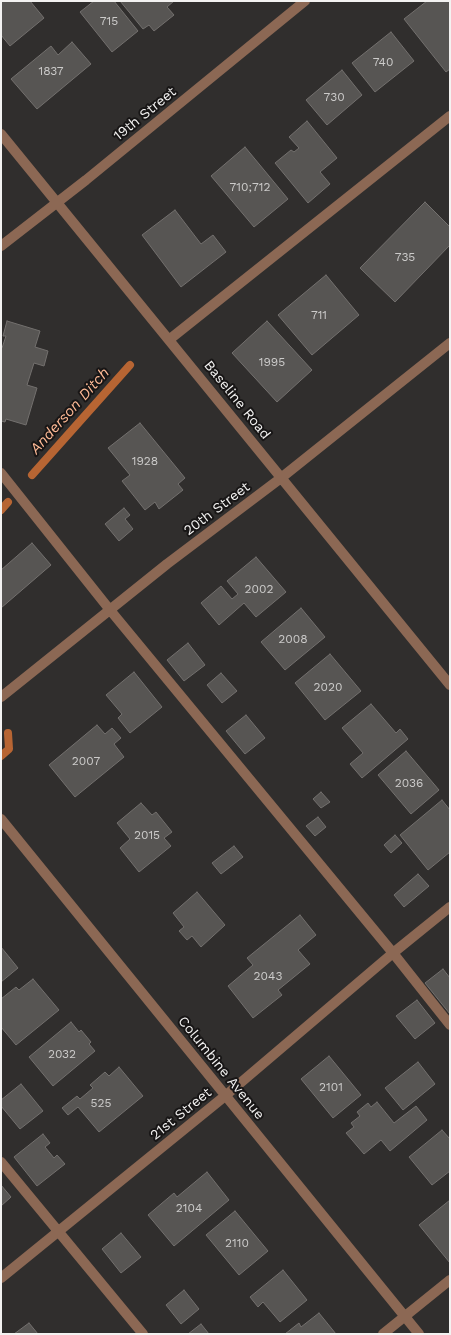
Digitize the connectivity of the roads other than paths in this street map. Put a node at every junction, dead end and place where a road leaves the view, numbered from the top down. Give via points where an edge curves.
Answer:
1 (305, 1) edge
2 (450, 116) edge
3 (1, 134) edge
4 (57, 203) junction
5 (1, 246) edge
6 (170, 339) junction
7 (450, 342) edge
8 (1, 473) edge
9 (281, 478) junction
10 (110, 610) junction
11 (450, 685) edge
12 (1, 697) edge
13 (1, 819) edge
14 (450, 907) edge
15 (393, 953) junction
16 (450, 1025) edge
17 (225, 1096) junction
18 (1, 1162) edge
19 (58, 1232) junction
20 (1, 1278) edge
21 (450, 1280) edge
22 (404, 1316) junction
23 (143, 1334) edge
24 (383, 1334) edge
25 (419, 1334) edge

1 - 4 street, 19th Street
2 - 6 street
3 - 4 street, Baseline Road
4 - 5 street, 19th Street
4 - 6 street, Baseline Road
6 - 9 street, Baseline Road
7 - 9 street, 20th Street
8 - 10 street
9 - 10 street, 20th Street
9 - 11 street, Baseline Road
10 - 12 street, 20th Street
10 - 15 street
13 - 17 street, Columbine Avenue
14 - 15 street, 21st Street
15 - 16 street
15 - 17 street, 21st Street
17 - 19 street, 21st Street
17 - 22 street, Columbine Avenue
18 - 19 street
19 - 20 street, 21st Street
19 - 23 street
21 - 22 street
22 - 24 street
22 - 25 street, Columbine Avenue

